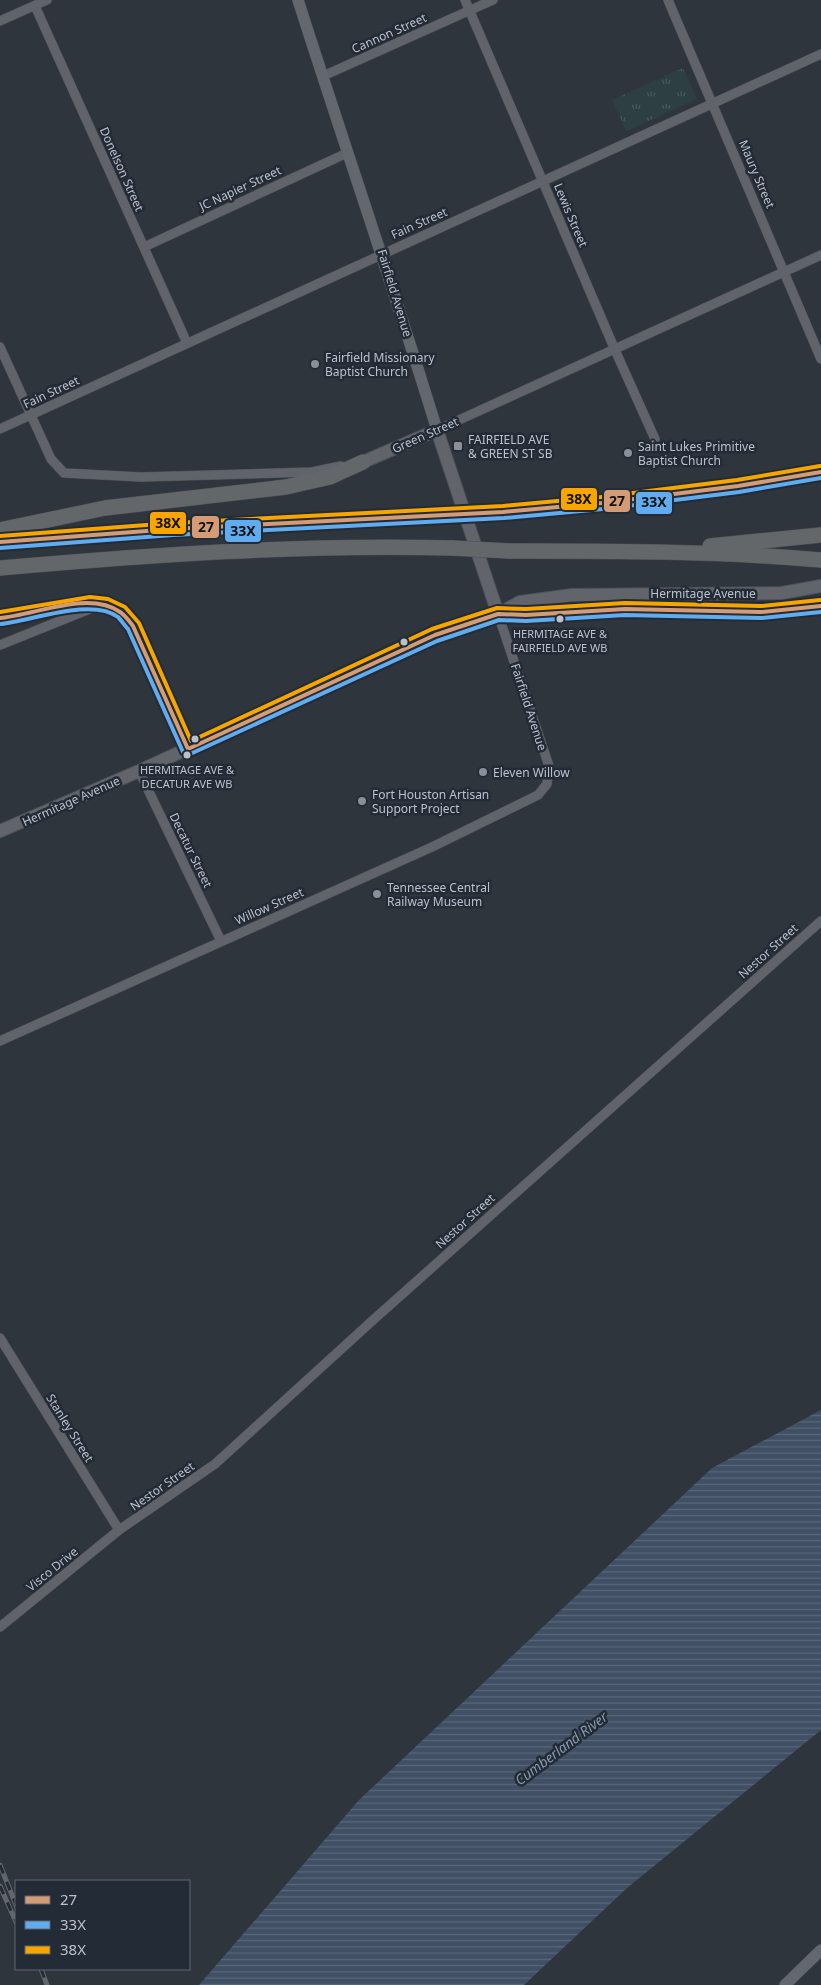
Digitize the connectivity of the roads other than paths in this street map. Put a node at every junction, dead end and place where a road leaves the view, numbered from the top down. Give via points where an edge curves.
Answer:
1 (47, 0) edge
2 (298, 0) edge
3 (465, 0) edge
4 (493, 0) edge
5 (668, 0) edge
6 (34, 6) junction
7 (470, 10) junction
8 (0, 22) edge
9 (821, 54) edge
10 (323, 76) junction
11 (712, 103) junction
12 (347, 152) junction
13 (544, 180) junction
14 (144, 247) junction
15 (382, 253) junction
16 (821, 255) edge
17 (785, 272) junction
18 (187, 343) junction
19 (0, 347) edge
20 (615, 350) junction
21 (821, 359) edge
22 (31, 415) junction
23 (0, 429) edge
24 (438, 430) junction
25 (655, 439) dead end
26 (363, 462) junction
27 (821, 472) edge
28 (821, 482) edge
29 (738, 486) junction
30 (0, 530) edge
31 (821, 535) edge
32 (0, 542) edge
33 (656, 552) junction
34 (821, 560) edge
35 (0, 568) edge
36 (821, 586) edge
37 (106, 603) junction
38 (821, 606) edge
39 (498, 614) junction
40 (0, 618) edge
41 (0, 645) edge
42 (188, 749) junction
43 (138, 771) junction
44 (545, 787) joint
45 (0, 831) edge
46 (821, 921) edge
47 (221, 941) junction
48 (0, 1041) edge
49 (0, 1338) edge
50 (120, 1530) junction
51 (0, 1627) edge
52 (821, 1950) edge
53 (785, 1985) edge

1 - 6 street
2 - 10 street, Fairfield Avenue
3 - 7 street, Lewis Street
4 - 7 street, Cannon Street
5 - 11 street, Maury Street
6 - 8 street
6 - 14 street, Donelson Street
7 - 10 street, Cannon Street
7 - 13 street, Lewis Street
9 - 11 street, Fain Street
10 - 12 street, Fairfield Avenue
11 - 13 street, Fain Street
11 - 17 street, Maury Street
12 - 14 street, JC Napier Street
12 - 15 street, Fairfield Avenue
13 - 15 street, Fain Street
13 - 20 street, Lewis Street
14 - 18 street, Donelson Street
15 - 18 street, Fain Street
15 - 24 street, Fairfield Avenue
16 - 17 street, Green Street
17 - 20 street, Green Street
17 - 21 street, Maury Street
18 - 22 street, Fain Street
19 - 22 street
20 - 24 street, Green Street
20 - 25 street, Lewis Street
22 - 23 street, Fain Street
22 - 26 street, Green Street via 52,459 64,473 142,477 312,472
24 - 26 main road, Green Street
24 - 39 main road, Fairfield Avenue
26 - 30 highway via 330,477 286,487 105,508
27 - 29 highway
28 - 29 highway
29 - 32 highway, bridge via 503,512 174,529
31 - 33 highway
33 - 34 highway
33 - 35 highway, bridge via 360,546 226,550
36 - 39 main road, Hermitage Avenue via 782,593 572,595 520,602
37 - 40 highway via 67,605
37 - 41 street
37 - 42 main road via 122,612 134,626
38 - 39 main road, Hermitage Avenue via 761,612 625,609
39 - 42 main road, Hermitage Avenue via 435,635
39 - 44 street, Fairfield Avenue via 549,766
42 - 43 main road, Hermitage Avenue
43 - 45 main road, Hermitage Avenue
43 - 47 street, Decatur Street
44 - 47 street, Willow Street via 532,799 432,848
46 - 50 street, Nestor Street via 215,1464
47 - 48 street, Willow Street
49 - 50 street, Stanley Street
50 - 51 street, Visco Drive
52 - 53 street

